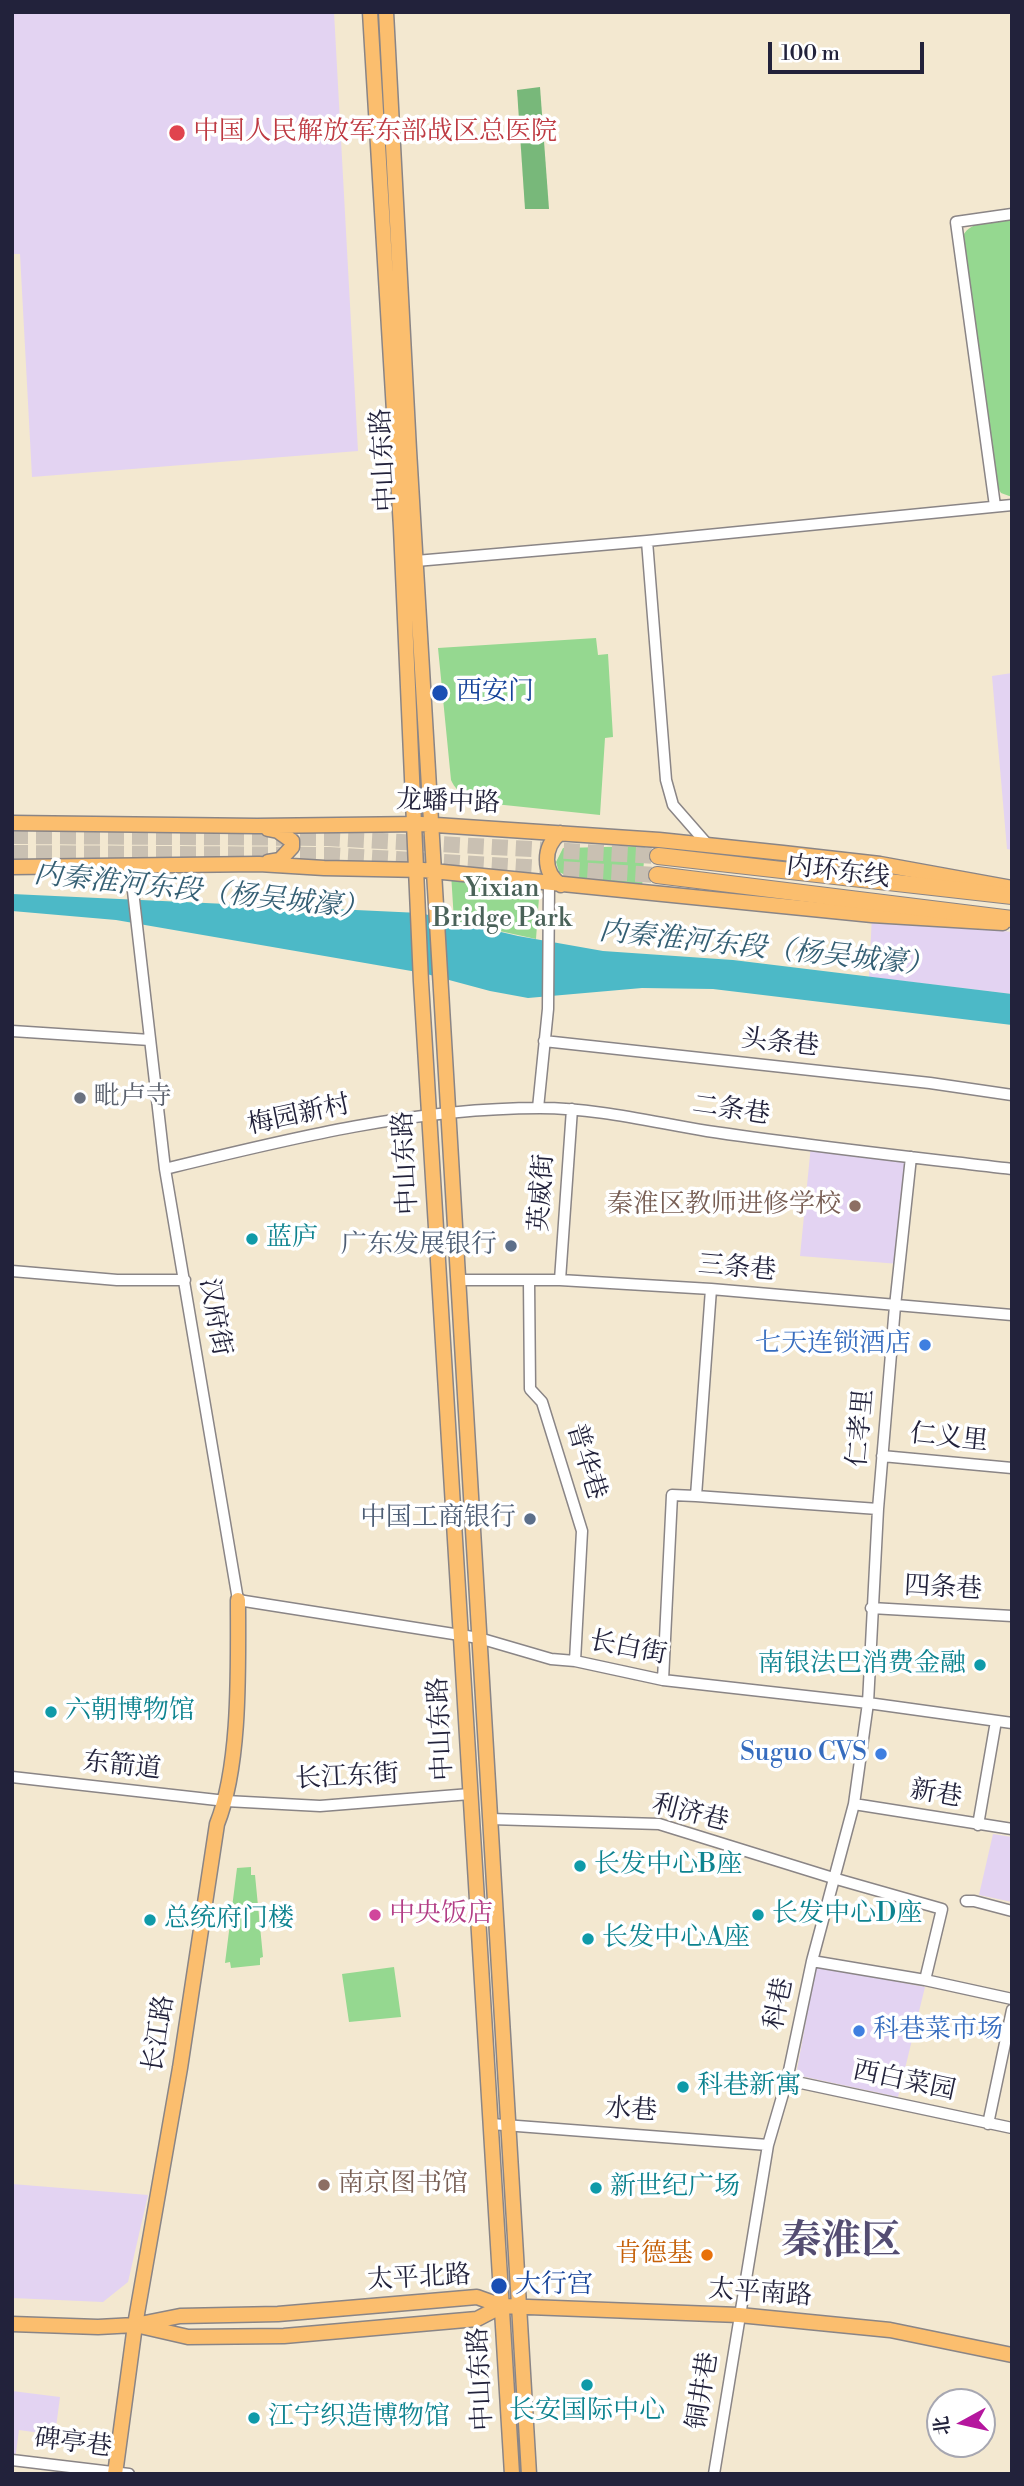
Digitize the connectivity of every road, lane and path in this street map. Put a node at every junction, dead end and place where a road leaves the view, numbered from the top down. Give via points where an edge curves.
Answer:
1 (370, 12) edge
2 (386, 12) edge
3 (1012, 214) edge
4 (1012, 505) edge
5 (995, 506) junction
6 (648, 541) junction
7 (416, 561) junction
8 (12, 822) edge
9 (413, 824) junction
10 (431, 824) junction
11 (257, 826) junction
12 (561, 833) junction
13 (708, 845) junction
14 (658, 856) tunnel mouth
15 (259, 864) junction
16 (130, 865) junction
17 (12, 867) edge
18 (415, 870) junction
19 (434, 871) junction
20 (657, 875) tunnel mouth
21 (555, 884) junction
22 (1012, 888) edge
23 (1012, 896) edge
24 (1012, 921) edge
25 (12, 1031) edge
26 (150, 1040) junction
27 (544, 1041) junction
28 (1012, 1094) edge
29 (538, 1108) junction
30 (572, 1109) junction
31 (440, 1114) junction
32 (911, 1157) junction
33 (1012, 1169) edge
34 (165, 1170) junction
35 (12, 1271) edge
36 (185, 1279) junction
37 (458, 1280) junction
38 (560, 1280) junction
39 (529, 1281) junction
40 (710, 1289) junction
41 (895, 1306) junction
42 (1012, 1315) edge
43 (882, 1455) junction
44 (1012, 1468) edge
45 (696, 1496) junction
46 (878, 1509) junction
47 (238, 1600) junction
48 (871, 1608) junction
49 (1012, 1616) edge
50 (461, 1635) junction
51 (480, 1638) junction
52 (575, 1661) junction
53 (663, 1680) junction
54 (868, 1703) junction
55 (996, 1721) junction
56 (1012, 1723) edge
57 (12, 1777) edge
58 (470, 1794) junction
59 (226, 1801) junction
60 (854, 1804) junction
61 (490, 1819) junction
62 (978, 1825) junction
63 (1012, 1829) edge
64 (833, 1878) junction
65 (966, 1901) dead end
66 (1012, 1911) edge
67 (812, 1961) junction
68 (925, 1980) junction
69 (1012, 1999) edge
70 (1012, 2010) edge
71 (999, 2063) junction
72 (1012, 2066) edge
73 (786, 2080) junction
74 (491, 2124) junction
75 (988, 2124) junction
76 (508, 2125) junction
77 (1012, 2128) edge
78 (768, 2145) junction
79 (502, 2306) junction
80 (519, 2307) junction
81 (740, 2315) junction
82 (12, 2324) edge
83 (135, 2325) junction
84 (1012, 2355) edge
85 (12, 2460) edge
86 (120, 2473) edge
87 (512, 2474) edge
88 (529, 2474) edge
89 (713, 2474) edge

1 - 9 main road, 中山东路 via 401,528
2 - 7 main road, 中山东路
3 - 5 street via 956,222
4 - 5 street
5 - 6 street
6 - 7 street
6 - 13 street via 666,780 673,805
7 - 10 main road, 中山东路
8 - 11 main road, 龙蟠中路
9 - 10 main road, 龙蟠中路
9 - 11 main road, 龙蟠中路
9 - 18 main road, 中山东路
10 - 12 main road, 龙蟠中路
10 - 19 main road, 中山东路
11 - 15 main road via 278,831 292,841 280,860
12 - 13 main road, 龙蟠中路
12 - 21 main road via 550,845 547,863
13 - 22 main road, 龙蟠中路 via 880,864
14 - 23 highway, 内环东线
15 - 16 main road
15 - 18 main road
16 - 17 main road
16 - 26 street, 汉府街
18 - 19 main road
18 - 31 main road, 中山东路 via 421,982
19 - 21 main road
19 - 31 main road, 中山东路
20 - 24 highway, 内环东线
21 - 24 main road via 872,915 976,923
21 - 27 street
25 - 26 street
26 - 34 street, 汉府街
27 - 28 street, 头条巷
27 - 29 street
29 - 30 street, 二条巷
29 - 31 street, 二条巷
30 - 32 street, 二条巷
30 - 38 street, 英威街
31 - 34 street, 梅园新村 via 325,1131
31 - 37 main road, 中山东路
31 - 50 main road, 中山东路
32 - 33 street, 二条巷
32 - 41 street, 仁孝里
34 - 36 street, 汉府街
35 - 36 street via 117,1280
36 - 47 street, 汉府街
37 - 39 street, 三条巷
37 - 51 main road, 中山东路
38 - 39 street, 三条巷
38 - 40 street, 三条巷
39 - 52 street, 普华巷 via 530,1389 542,1402 582,1531
40 - 41 street, 三条巷
40 - 45 street
41 - 42 street, 三条巷
41 - 43 street, 仁孝里
43 - 44 street, 仁义里
43 - 46 street, 仁孝里
45 - 46 street
45 - 53 street via 672,1495
46 - 48 street, 仁孝里
47 - 50 street, 长白街
47 - 59 main road, 长江路
48 - 49 street, 四条巷
48 - 54 street, 仁孝里
50 - 51 street, 长白街
50 - 58 main road, 中山东路
51 - 52 street, 长白街 via 551,1659
51 - 61 main road, 中山东路
52 - 53 street, 长白街
53 - 54 street, 长白街
54 - 55 street, 长白街
54 - 60 street, 科巷
55 - 56 street, 长白街
55 - 62 street
57 - 59 street, 东箭道
58 - 59 street, 长江东街 via 320,1806
58 - 74 main road, 中山东路
59 - 83 main road, 长江路 via 217,1824
60 - 62 street, 新巷
60 - 64 street, 科巷
61 - 64 street, 利济巷 via 659,1825
61 - 76 main road, 中山东路
62 - 63 street, 新巷
64 - 67 street, 科巷
64 - 68 street, 利济巷 via 942,1909
65 - 66 street
67 - 68 street
67 - 73 street, 科巷
68 - 69 street
70 - 71 street
71 - 72 street
71 - 75 street
73 - 75 street, 西白菜园
73 - 78 street, 科巷
74 - 76 street, 水巷
74 - 79 main road, 中山东路
75 - 77 street, 西白菜园
76 - 78 street, 水巷
76 - 80 main road, 中山东路
78 - 81 street, 科巷
79 - 80 main road, 太平南路
79 - 83 main road, 太平北路 via 477,2297 278,2314 180,2316
79 - 83 main road, 太平北路 via 477,2319 284,2336 188,2337
79 - 87 main road, 中山东路
80 - 81 main road, 太平南路
80 - 88 main road, 中山东路
81 - 84 main road, 太平南路 via 890,2330
81 - 89 street, 铜井巷
82 - 83 main road, 太平北路
83 - 86 main road, 长江路
85 - 86 street, 碑亭巷

